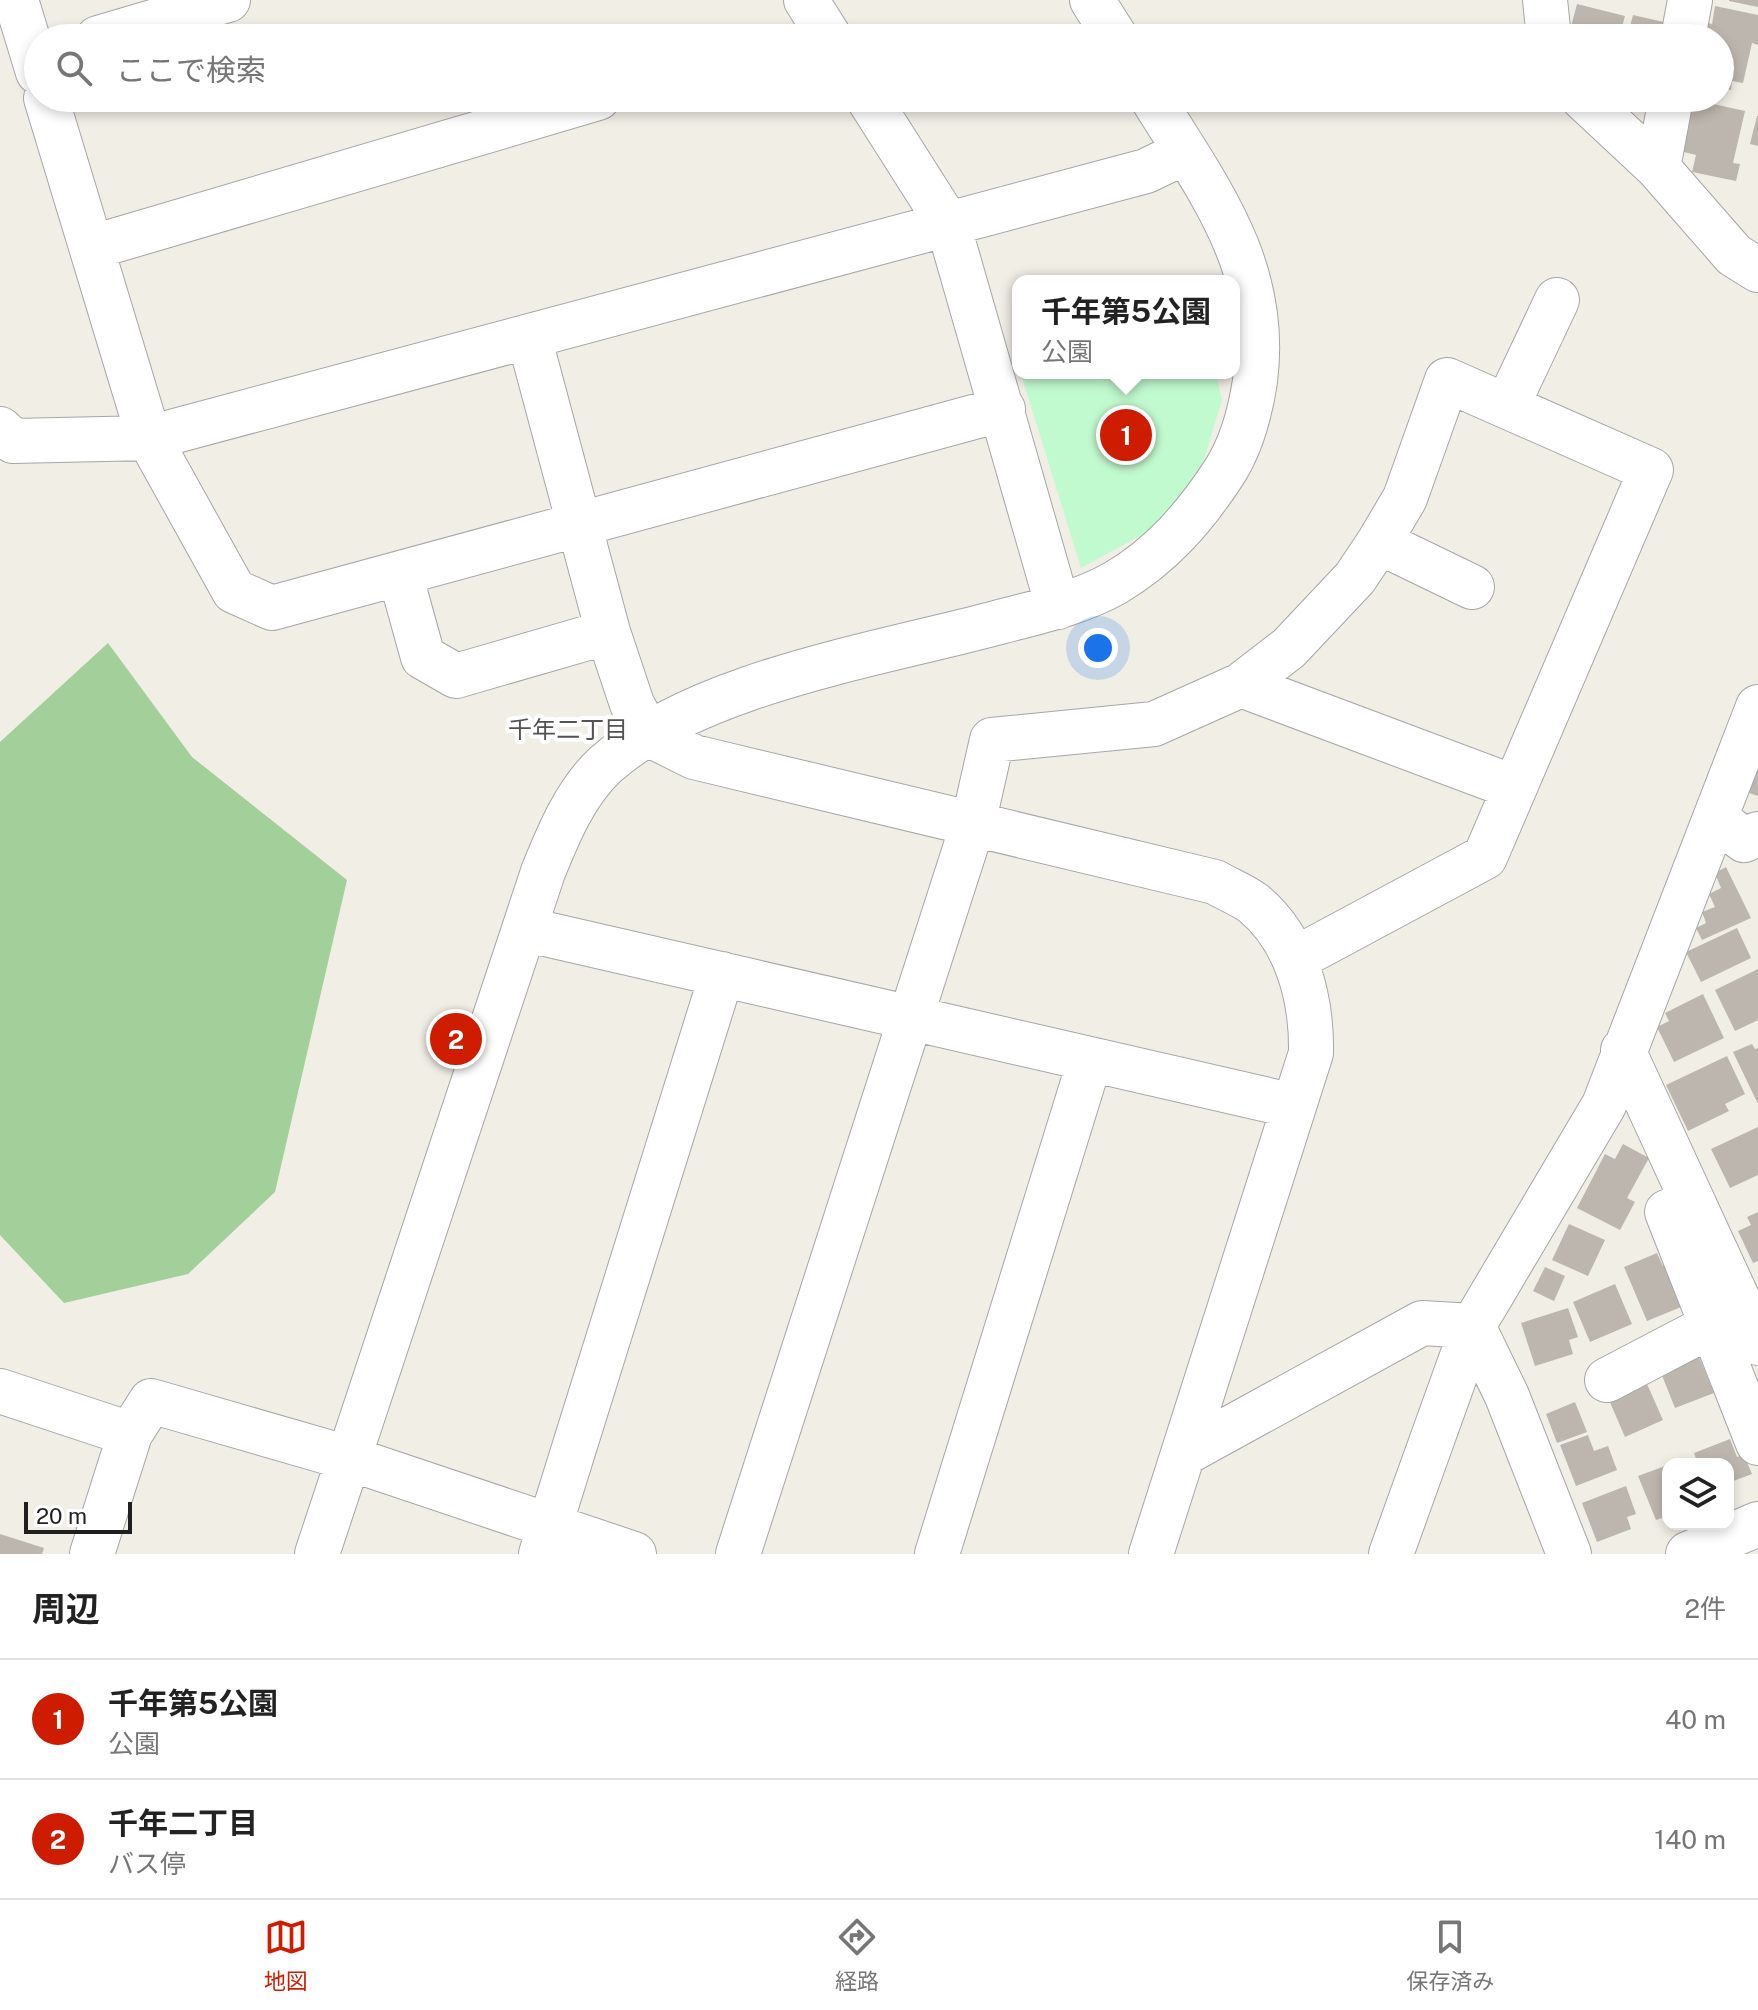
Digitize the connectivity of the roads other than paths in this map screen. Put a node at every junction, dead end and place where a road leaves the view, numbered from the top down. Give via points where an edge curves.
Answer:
1 (16, 0) edge
2 (228, 0) edge
3 (1092, 0) edge
4 (1545, 0) edge
5 (1690, 0) edge
6 (146, 24) edge
7 (1107, 24) edge
8 (1548, 24) edge
9 (1686, 24) edge
10 (24, 25) edge
11 (50, 112) edge
12 (551, 112) edge
13 (877, 112) edge
14 (1161, 112) edge
15 (1598, 112) edge
16 (1668, 112) edge
17 (1185, 152) junction
18 (1658, 168) junction
19 (948, 224) junction
20 (93, 247) junction
21 (1758, 270) edge
22 (1557, 300) dead end
23 (529, 337) junction
24 (1507, 406) junction
25 (1003, 409) junction
26 (0, 429) edge
27 (149, 438) junction
28 (579, 525) junction
29 (1379, 542) junction
30 (400, 574) junction
31 (1472, 587) dead end
32 (1058, 607) junction
33 (608, 632) junction
34 (1241, 685) junction
35 (1758, 707) edge
36 (648, 734) junction
37 (1513, 787) junction
38 (973, 824) junction
39 (1744, 841) edge
40 (524, 929) junction
41 (1295, 959) junction
42 (722, 974) junction
43 (912, 1018) junction
44 (1623, 1050) junction
45 (1090, 1060) junction
46 (1294, 1106) junction
47 (1692, 1200) junction
48 (1712, 1325) junction
49 (1473, 1326) junction
50 (1758, 1343) edge
51 (1607, 1380) dead end
52 (0, 1391) edge
53 (130, 1434) junction
54 (1758, 1443) edge
55 (1185, 1453) junction
56 (348, 1458) junction
57 (1758, 1524) edge
58 (545, 1540) edge
59 (92, 1554) edge
60 (317, 1554) edge
61 (634, 1554) edge
62 (738, 1554) edge
63 (937, 1554) edge
64 (1151, 1554) edge
65 (1391, 1554) edge
66 (1569, 1554) edge
67 (1688, 1554) edge

1 - 10 street
2 - 6 street
3 - 7 street
4 - 8 street
5 - 9 street
11 - 20 street
12 - 20 street
13 - 19 street
14 - 17 street
15 - 18 street
16 - 18 street
17 - 19 street via 1146,171
17 - 32 street via 1240,248 1255,300 1260,342 1252,400 1236,454 1199,511 1157,554 1113,584
18 - 21 street via 1734,255
19 - 23 street
19 - 25 street
20 - 27 street
22 - 24 street
23 - 27 street
23 - 28 street
24 - 29 street via 1447,380 1405,498
24 - 37 street via 1651,470
25 - 28 street
25 - 32 street
26 - 27 street via 13,441
27 - 30 street via 234,591 272,608
28 - 30 street
28 - 33 street
29 - 31 street
29 - 34 street via 1355,578 1289,648
30 - 33 street via 423,657 456,676
32 - 36 street via 736,691
33 - 36 street
34 - 37 street
34 - 38 street via 1154,724 992,740
35 - 39 street
36 - 38 street via 694,757
36 - 40 street via 604,766 572,808
37 - 41 street via 1485,857
38 - 41 street via 1215,882 1253,903
38 - 43 street
39 - 44 street
40 - 42 street
40 - 56 street
41 - 46 street via 1312,1014 1311,1053
42 - 43 street
42 - 58 street
43 - 45 street
43 - 62 street
44 - 47 street
44 - 49 street via 1604,1105
45 - 46 street
45 - 63 street
46 - 55 street
47 - 48 street via 1667,1212
47 - 50 street
48 - 51 street
48 - 54 street
49 - 55 street via 1422,1323
49 - 65 street
49 - 66 street via 1507,1396
52 - 53 street
53 - 56 street via 151,1401
53 - 59 street
55 - 64 street
56 - 58 street
56 - 60 street
57 - 67 street
58 - 61 street

